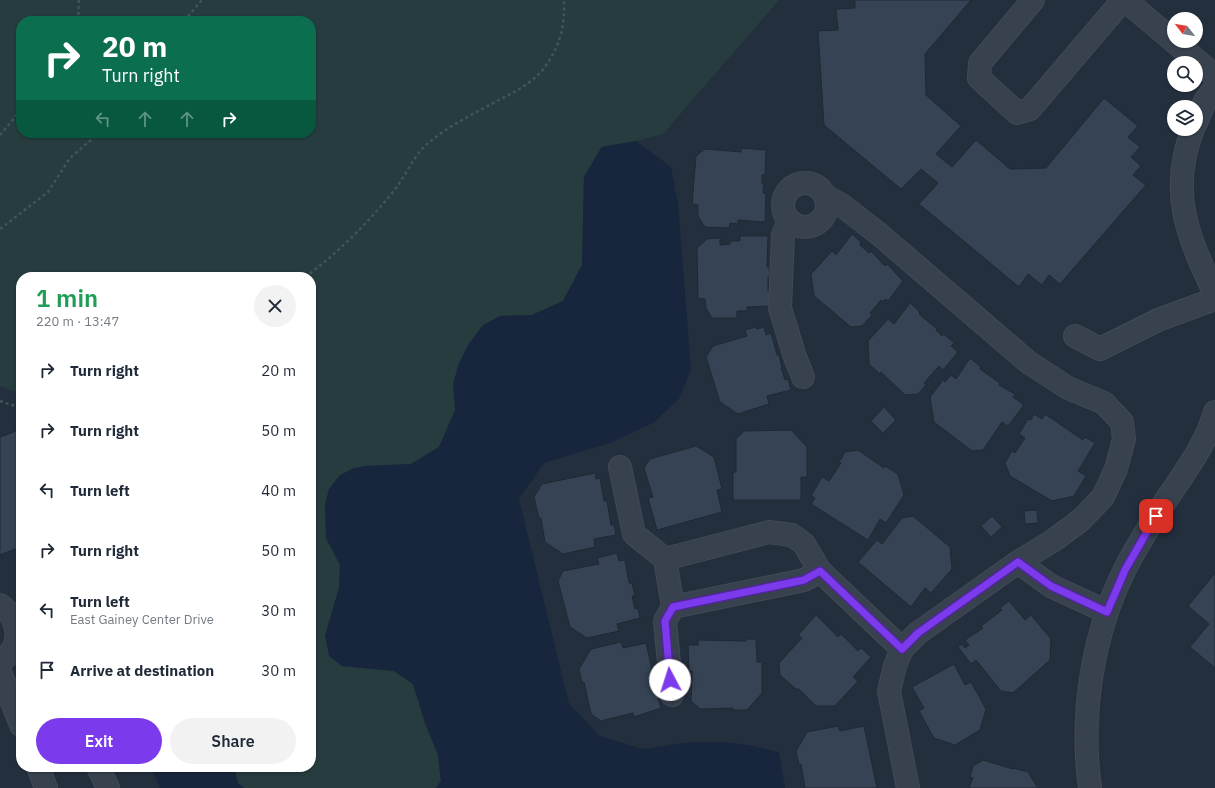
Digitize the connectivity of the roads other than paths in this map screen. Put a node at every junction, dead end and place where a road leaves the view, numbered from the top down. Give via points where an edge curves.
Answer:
1 (1033, 0) edge
2 (1124, 0) edge
3 (1215, 76) edge
4 (1215, 88) edge
5 (1203, 106) edge
6 (1191, 136) edge
7 (826, 196) junction
8 (789, 220) junction
9 (1215, 294) edge
10 (1215, 299) edge
11 (1075, 336) dead end
12 (803, 377) dead end
13 (1215, 412) edge
14 (620, 467) dead end
15 (665, 559) junction
16 (1018, 562) junction
17 (820, 571) junction
18 (0, 605) edge
19 (673, 607) junction
20 (1107, 612) junction
21 (16, 627) edge
22 (16, 640) edge
23 (902, 649) junction
24 (0, 661) edge
25 (0, 672) edge
26 (672, 694) dead end
27 (16, 710) edge
28 (40, 772) edge
29 (100, 772) edge
30 (46, 788) edge
31 (108, 788) edge
32 (908, 788) edge
33 (1090, 788) edge

1 - 2 street via 980,63 979,78 1017,112 1030,109
2 - 3 street
4 - 5 street
6 - 9 street via 1181,184 1184,218 1194,250
7 - 8 street via 827,210 817,224 806,227
7 - 8 street via 818,186 809,183 794,185 786,193 783,204
7 - 16 street via 879,234 1028,362 1068,388 1104,403 1122,422 1124,439 1116,469 1103,496 1081,520
8 - 12 street via 783,234 780,308
10 - 11 street via 1158,320 1100,349
13 - 20 street via 1201,445 1125,570
14 - 15 street via 634,534
15 - 17 street via 770,532 792,535 804,544
15 - 19 street
16 - 20 street via 1051,586
16 - 23 street via 918,633
17 - 19 street via 804,580
17 - 23 street
18 - 21 street via 9,611
19 - 26 street via 665,621
20 - 33 street via 1094,665 1087,722
22 - 24 street via 13,650
23 - 32 street via 889,691
25 - 27 street
28 - 30 street
29 - 31 street

